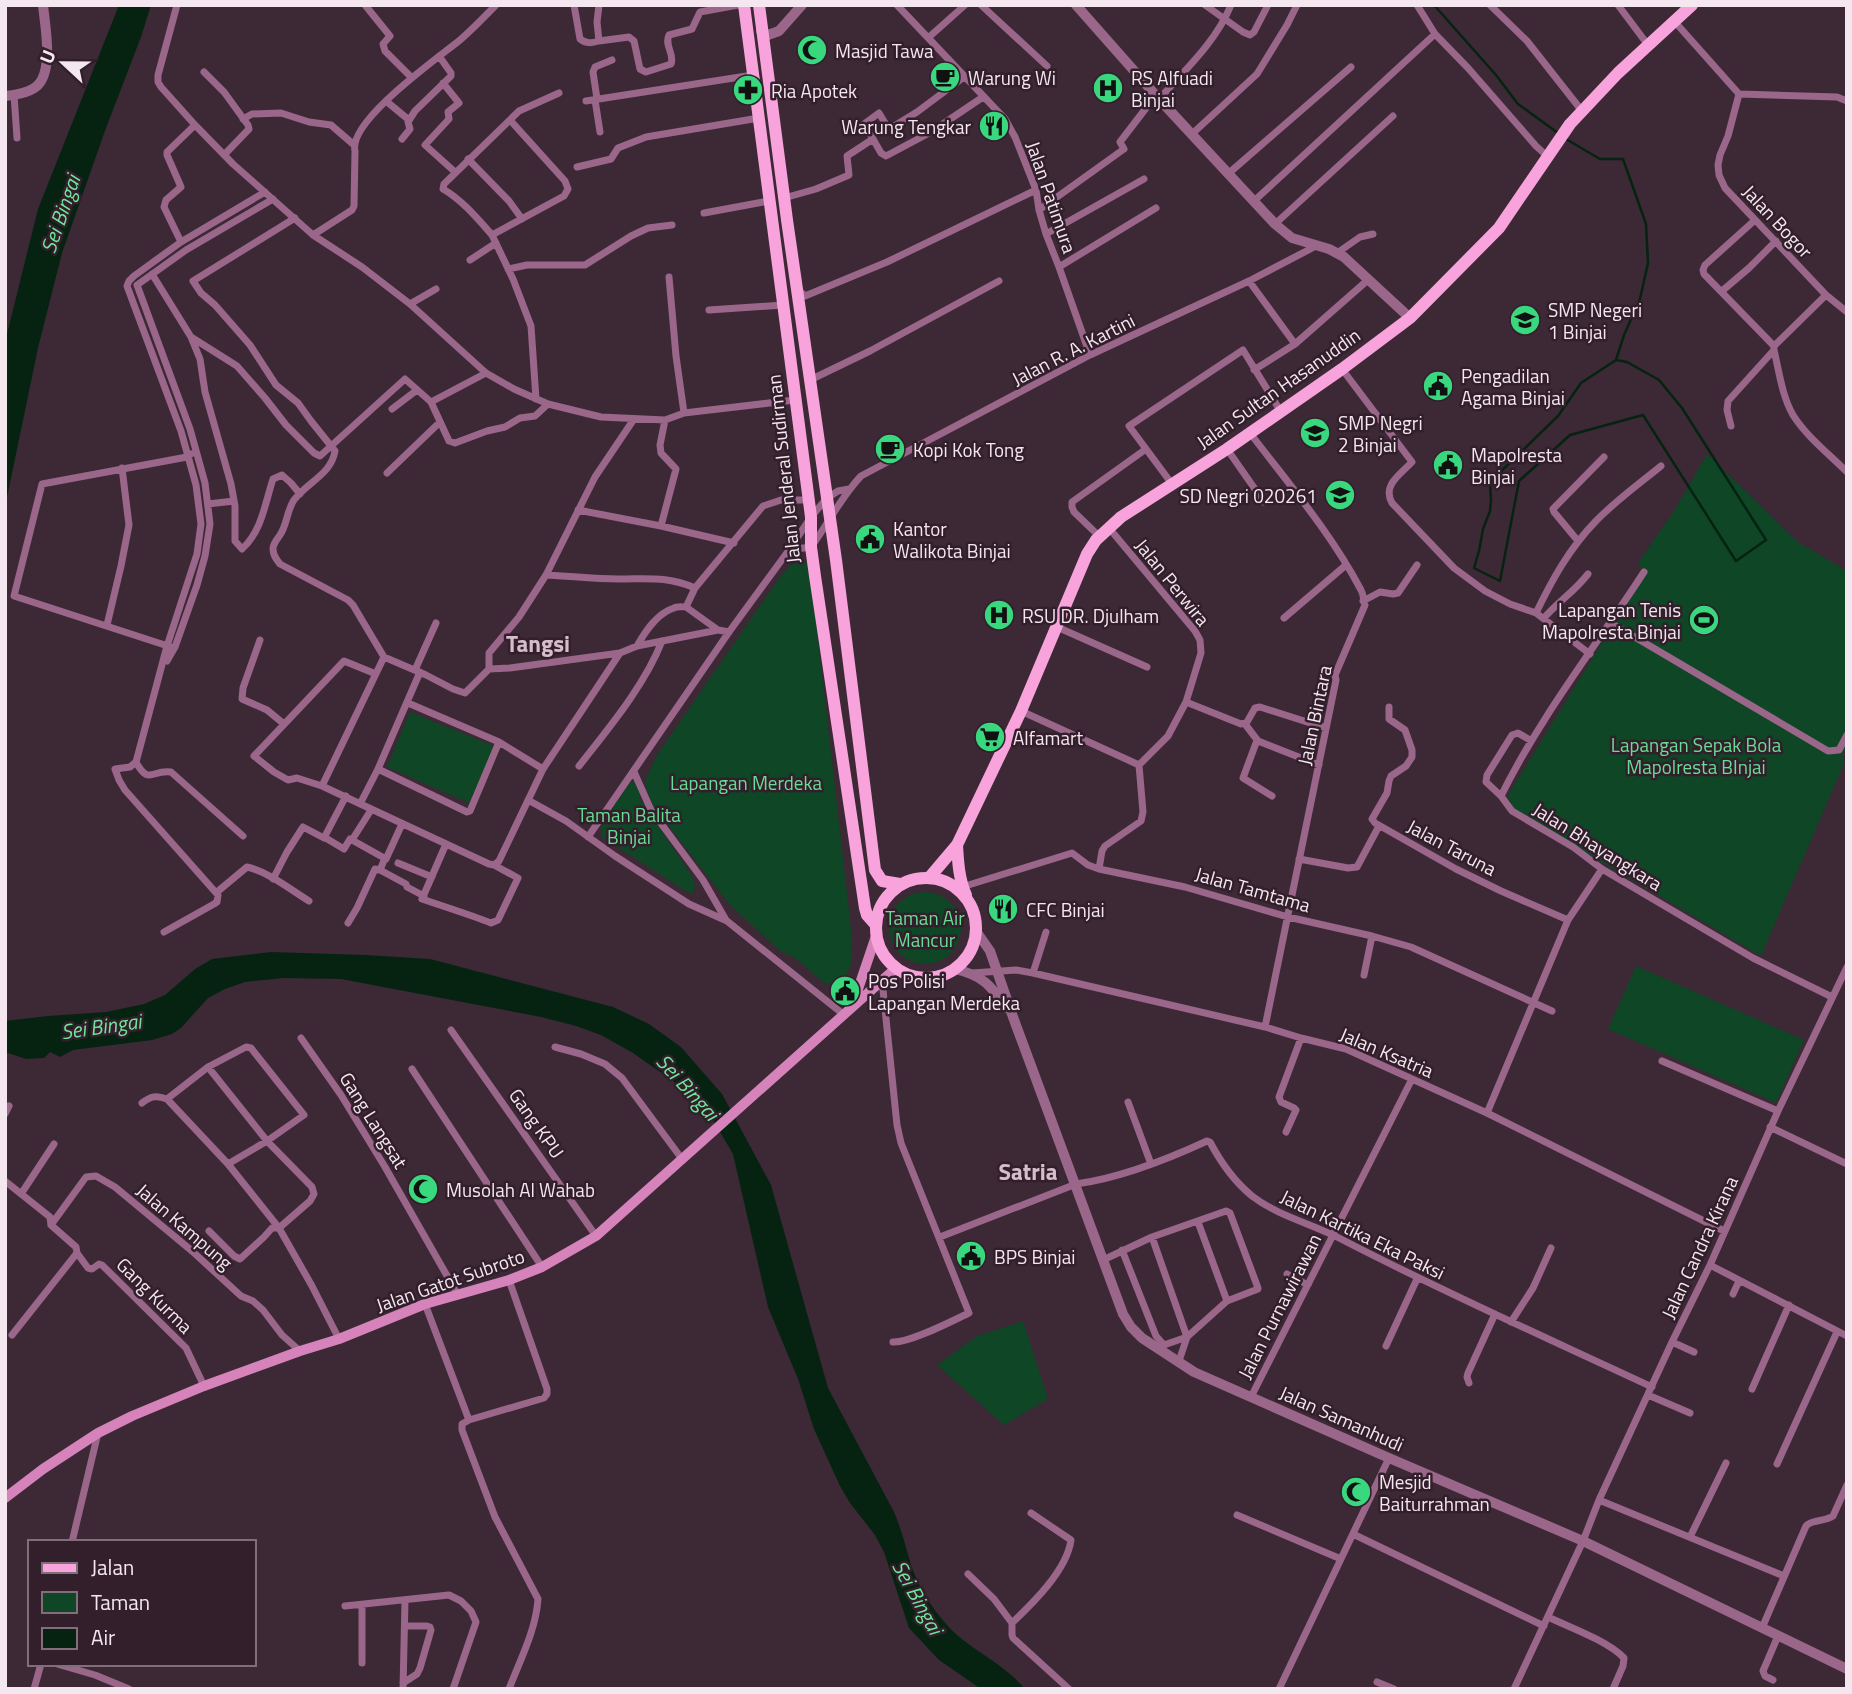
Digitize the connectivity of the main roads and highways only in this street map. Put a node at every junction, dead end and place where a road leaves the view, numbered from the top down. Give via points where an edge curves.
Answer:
1 (744, 5) edge
2 (759, 5) edge
3 (1692, 5) edge
4 (787, 220) junction
5 (772, 224) junction
6 (847, 643) junction
7 (825, 645) junction
8 (957, 845) junction
9 (929, 878) junction
10 (900, 884) junction
11 (970, 903) junction
12 (876, 930) junction
13 (896, 968) junction
14 (847, 1010) junction
15 (5, 1498) edge

1 - 5 main road, Jalan Jenderal Sudirman
2 - 4 main road, Jalan Jenderal Sudirman
3 - 8 main road, Jalan Sultan Hasanuddin via 1570,124 1499,228 1410,318 1104,532 1087,554 1021,711
4 - 5 main road
4 - 6 main road, Jalan Jenderal Sudirman
5 - 7 main road, Jalan Jenderal Sudirman
6 - 7 main road
6 - 10 main road, Jalan Jenderal Sudirman via 874,870 882,881
7 - 12 main road, Jalan Jenderal Sudirman via 865,908
8 - 9 main road, Jalan Sultan Hasanuddin
8 - 11 main road via 962,887
9 - 10 main road
9 - 11 main road via 957,888
10 - 12 main road via 878,912
11 - 13 main road via 976,931 971,949 955,969 919,978
12 - 13 main road via 883,954
12 - 14 main road, Jalan Gatot Subroto
13 - 14 main road, Jalan Gatot Subroto
14 - 15 main road, Jalan Gatot Subroto via 596,1236 509,1280 425,1304 132,1416 43,1469

